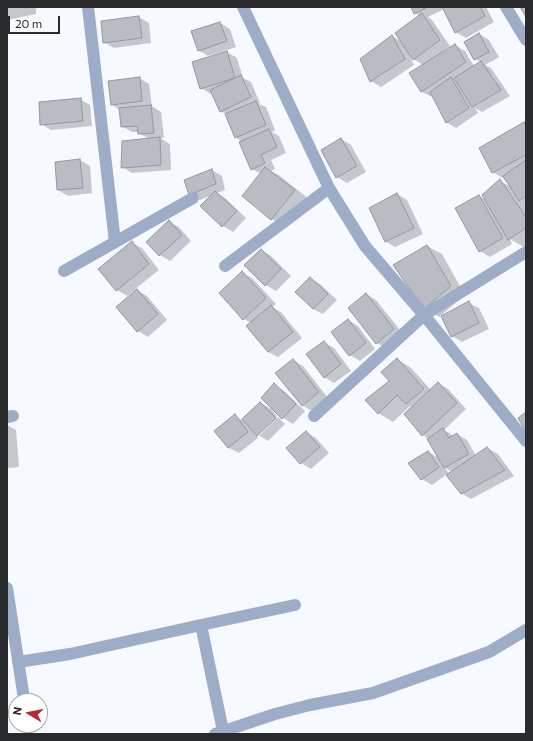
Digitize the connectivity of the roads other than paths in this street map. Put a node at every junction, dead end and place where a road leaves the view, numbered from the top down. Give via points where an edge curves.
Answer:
1 (88, 7) edge
2 (243, 7) edge
3 (506, 7) edge
4 (526, 40) edge
5 (329, 188) junction
6 (193, 198) dead end
7 (115, 242) junction
8 (526, 252) edge
9 (226, 266) dead end
10 (64, 271) dead end
11 (424, 315) junction
12 (314, 416) dead end
13 (526, 442) edge
14 (7, 588) edge
15 (295, 605) dead end
16 (201, 625) junction
17 (526, 630) edge
18 (18, 662) junction
19 (23, 693) edge
20 (219, 732) edge

1 - 7 street
2 - 5 street
3 - 4 street
5 - 9 street
5 - 11 street via 365,246
6 - 7 street
7 - 10 street
8 - 11 street
11 - 12 street
11 - 13 street
14 - 18 street
15 - 16 street
16 - 18 street via 70,654
16 - 20 street
17 - 20 street via 489,652 373,693 310,705
18 - 19 street

